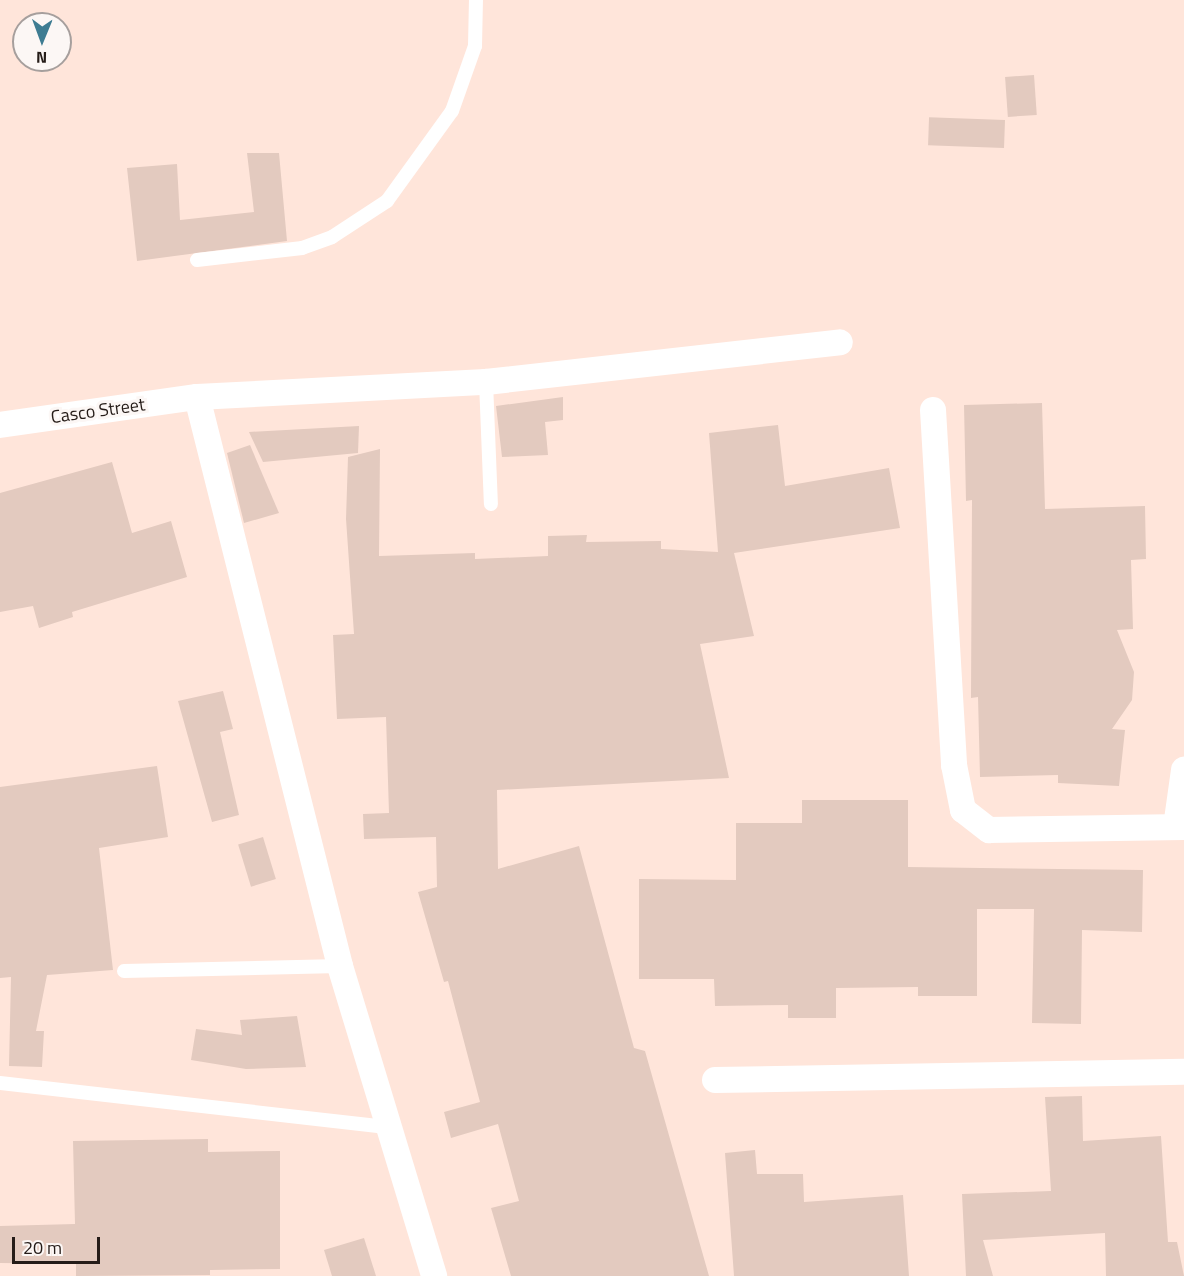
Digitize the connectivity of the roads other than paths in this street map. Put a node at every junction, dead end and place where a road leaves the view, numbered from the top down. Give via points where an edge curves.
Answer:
1 (476, 0) edge
2 (197, 260) dead end
3 (840, 342) dead end
4 (486, 382) junction
5 (197, 397) junction
6 (933, 410) dead end
7 (0, 425) edge
8 (491, 504) dead end
9 (1184, 770) edge
10 (1180, 827) edge
11 (340, 966) junction
12 (124, 970) dead end
13 (1184, 1072) edge
14 (715, 1080) dead end
15 (0, 1083) edge
16 (387, 1127) junction
17 (434, 1276) edge

1 - 2 lane via 475,46 452,111 387,201 332,237 302,248
3 - 4 street, Casco Street
4 - 5 street, Casco Street
4 - 8 lane
5 - 7 street, Casco Street
5 - 11 street
6 - 10 street via 954,765 963,810 989,830
9 - 10 street
11 - 12 lane
11 - 16 street
13 - 14 street
15 - 16 lane
16 - 17 street

